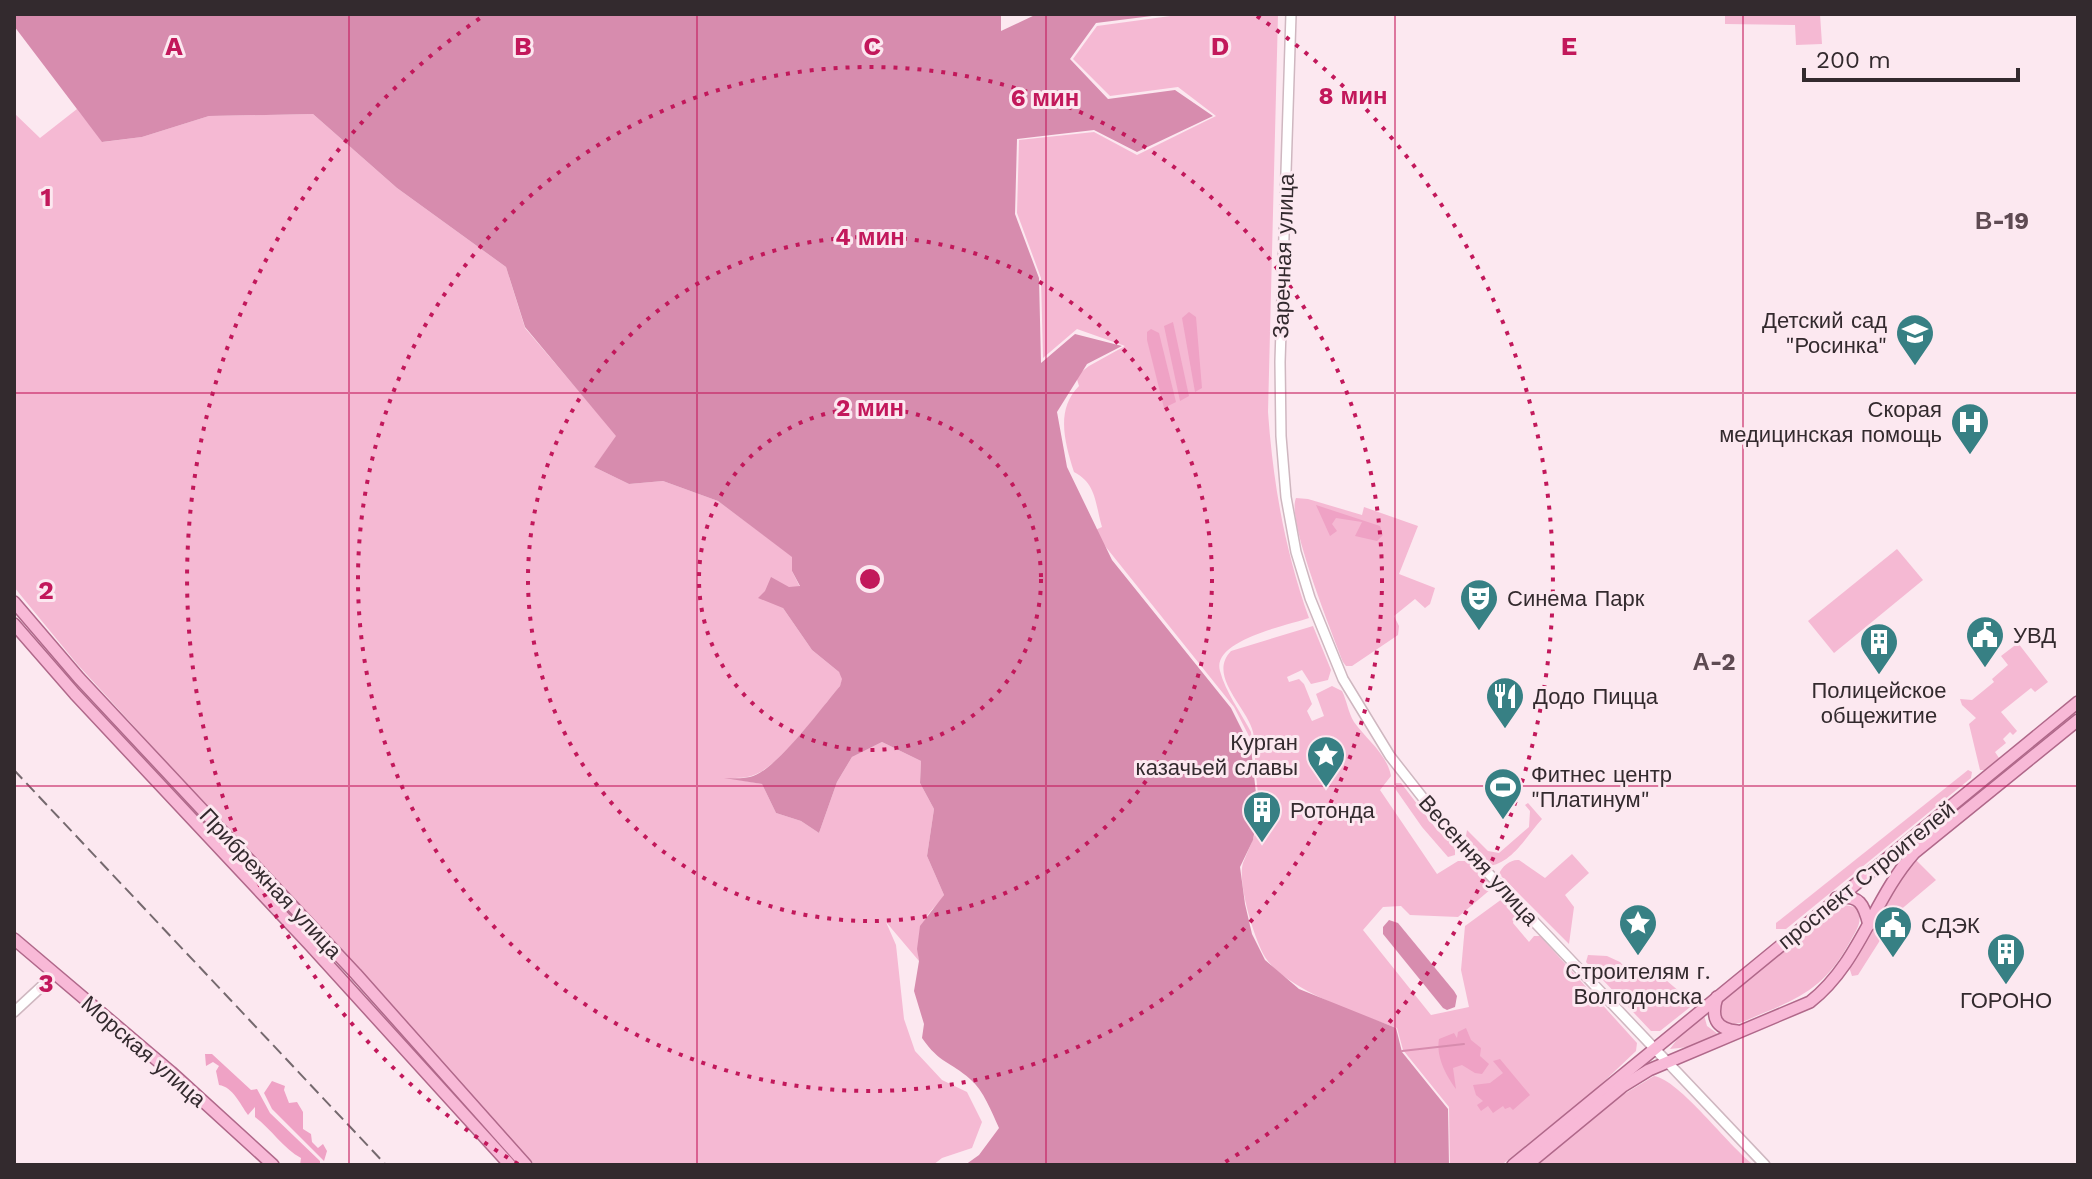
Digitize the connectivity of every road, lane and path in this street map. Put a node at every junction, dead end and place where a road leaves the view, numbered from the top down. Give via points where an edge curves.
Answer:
1 (1291, 14) edge
2 (1286, 497) joint
3 (14, 602) edge
4 (14, 624) edge
5 (2078, 702) edge
6 (2078, 720) edge
7 (1836, 898) junction
8 (1869, 926) junction
9 (14, 939) edge
10 (55, 974) junction
11 (1717, 996) junction
12 (14, 1012) edge
13 (1740, 1031) junction
14 (1655, 1048) junction
15 (1670, 1063) junction
16 (273, 1165) edge
17 (510, 1165) edge
18 (526, 1165) edge
19 (1513, 1165) edge
20 (1527, 1165) edge
21 (1765, 1165) edge

1 - 2 street, Заречная улица via 1280,362
2 - 14 street, Весенняя улица via 1310,598 1343,679 1390,756 1452,835
3 - 18 main road, Прибрежная улица
4 - 17 main road, Прибрежная улица
5 - 7 main road, проспект Строителей
6 - 8 main road, проспект Строителей via 1914,853 1898,871
7 - 8 main road via 1859,901
7 - 11 main road, проспект Строителей
8 - 13 main road, проспект Строителей via 1842,970 1810,1002
9 - 10 main road, Морская улица
10 - 12 street
10 - 16 main road, Морская улица
11 - 13 main road via 1716,1023
11 - 14 main road, проспект Строителей
13 - 15 main road, проспект Строителей
14 - 15 street, Весенняя улица
14 - 19 main road, проспект Строителей
15 - 20 main road, проспект Строителей via 1623,1086
15 - 21 street, Весенняя улица

